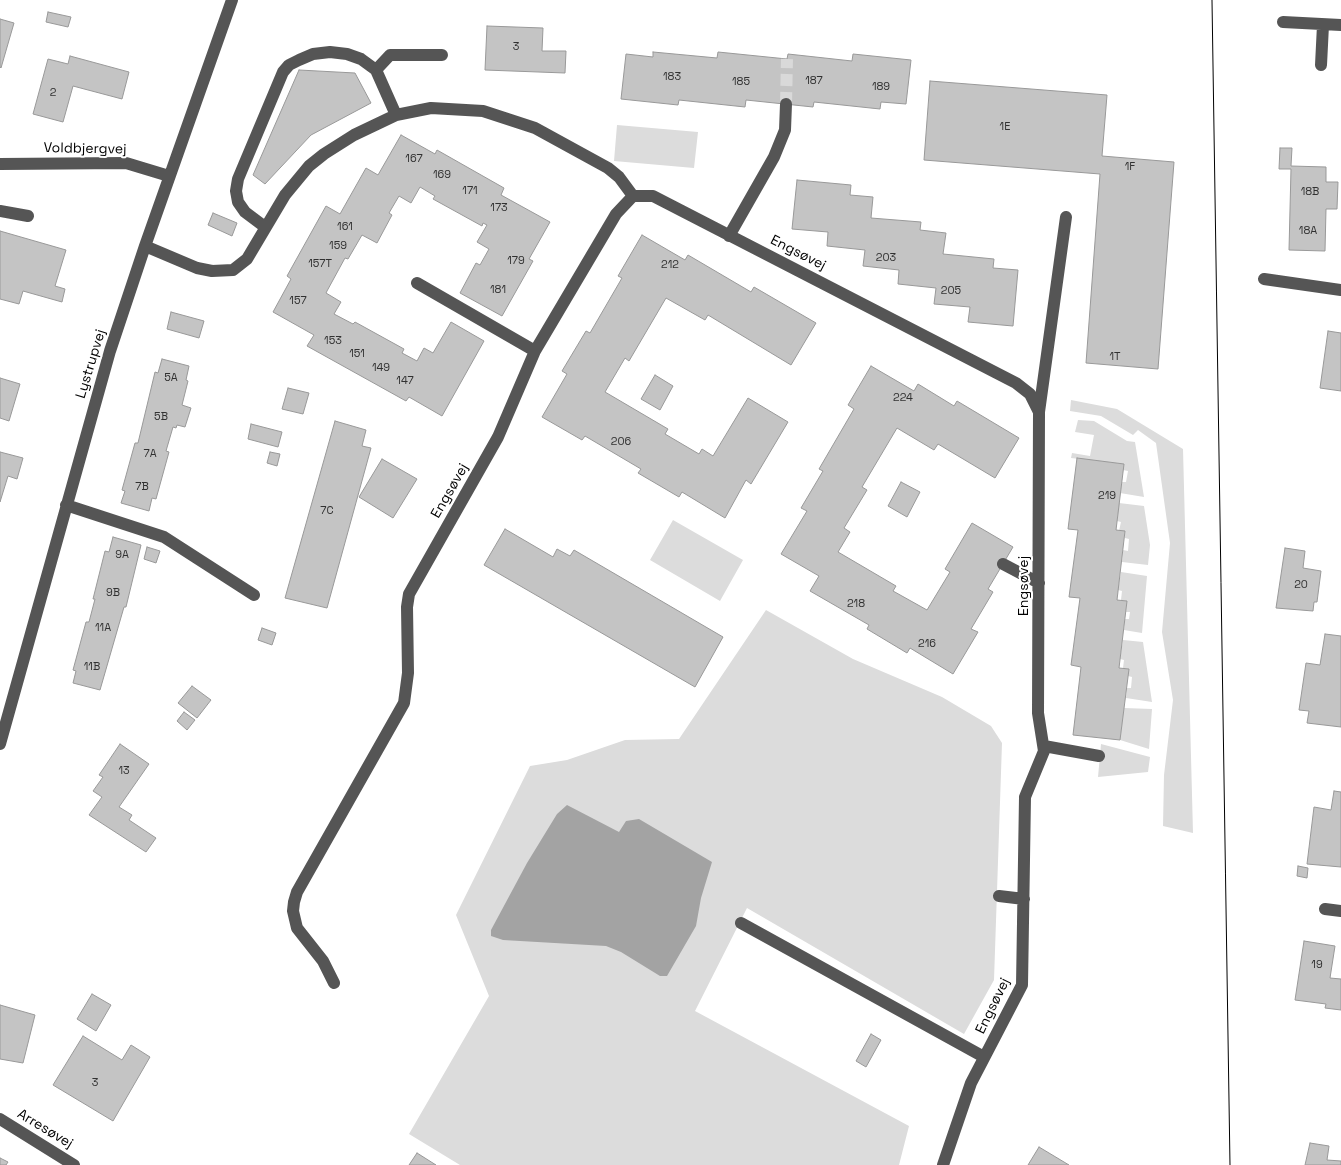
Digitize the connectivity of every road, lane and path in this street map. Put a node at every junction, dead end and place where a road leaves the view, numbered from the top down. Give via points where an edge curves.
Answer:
1 (232, 0) edge
2 (1283, 22) dead end
3 (1323, 24) junction
4 (1341, 26) edge
5 (442, 55) dead end
6 (1321, 65) dead end
7 (376, 70) junction
8 (786, 104) tunnel mouth
9 (396, 115) junction
10 (0, 164) edge
11 (169, 176) junction
12 (633, 196) junction
13 (0, 211) edge
14 (28, 216) dead end
15 (1066, 216) dead end
16 (265, 227) junction
17 (729, 236) junction
18 (144, 246) junction
19 (1264, 279) dead end
20 (417, 283) dead end
21 (1341, 290) edge
22 (534, 351) junction
23 (1039, 412) junction
24 (66, 505) junction
25 (1003, 564) dead end
26 (1039, 583) junction
27 (254, 595) dead end
28 (0, 744) edge
29 (1044, 746) junction
30 (1099, 756) dead end
31 (999, 896) dead end
32 (1024, 899) junction
33 (1325, 909) dead end
34 (1341, 911) edge
35 (741, 923) dead end
36 (334, 983) dead end
37 (984, 1057) junction
38 (0, 1119) edge
39 (74, 1165) edge
40 (943, 1165) edge

1 - 11 street, Lystrupvej
2 - 3 street
3 - 4 street
3 - 6 street
5 - 7 street via 390,55
7 - 9 street
7 - 16 street via 361,59 330,52 313,54 289,65 283,72 238,179 236,191 245,212
8 - 17 street via 785,130 774,157
9 - 12 street via 446,108 502,116 535,128 602,165 619,177
9 - 16 street via 354,135 316,160 285,195
10 - 11 street, Voldbjergvej via 126,163
11 - 18 street, Lystrupvej
12 - 17 street, Engsøvej via 646,194 660,199
12 - 22 street, Engsøvej via 616,214
13 - 14 street
15 - 23 street
16 - 18 street via 248,259 233,270 224,272 197,268
17 - 23 street, Engsøvej via 1016,383 1030,394
18 - 24 street, Lystrupvej
19 - 21 street
20 - 22 street
22 - 36 street, Engsøvej via 498,437 409,594 407,690 402,708 297,892 293,911 297,928 323,961
23 - 26 street, Engsøvej
24 - 27 street via 164,537
24 - 28 street, Lystrupvej
25 - 26 street
26 - 29 street, Engsøvej via 1038,713
29 - 30 street
29 - 32 street, Engsøvej via 1025,797
31 - 32 street
32 - 37 street, Engsøvej via 1022,984
33 - 34 street
35 - 37 street
37 - 40 street, Engsøvej via 971,1083
38 - 39 street, Arresøvej

